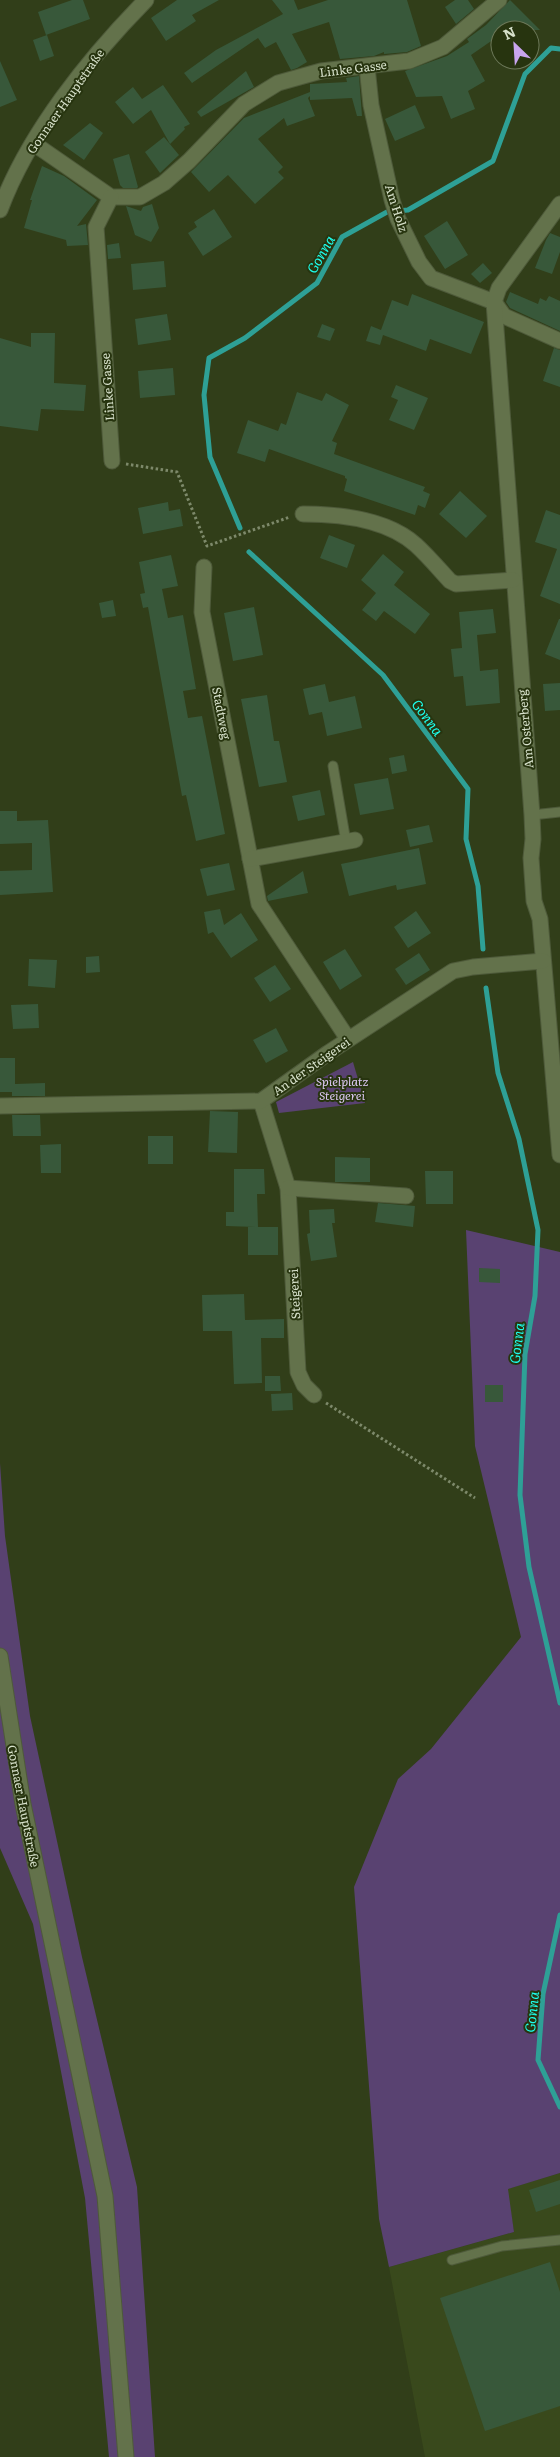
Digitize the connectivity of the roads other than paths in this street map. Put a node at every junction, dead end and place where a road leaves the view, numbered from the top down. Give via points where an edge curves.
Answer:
1 (146, 0) edge
2 (499, 0) edge
3 (367, 67) junction
4 (33, 143) junction
5 (5, 185) edge
6 (111, 197) junction
7 (560, 204) edge
8 (0, 210) edge
9 (494, 302) junction
10 (560, 341) edge
11 (112, 461) road end
12 (303, 514) road end
13 (204, 567) dead end
14 (513, 580) junction
15 (333, 766) dead end
16 (560, 812) edge
17 (532, 815) junction
18 (351, 841) joint
19 (250, 859) junction
20 (542, 961) junction
21 (348, 1040) junction
22 (261, 1101) junction
23 (0, 1106) edge
24 (560, 1155) edge
25 (288, 1188) junction
26 (406, 1196) dead end
27 (314, 1395) road end
28 (0, 1656) edge
29 (560, 2240) edge
30 (452, 2260) dead end
31 (126, 2457) edge

1 - 4 street, Gonnaer Hauptstraße via 90,62
2 - 3 street, Linke Gasse via 443,47 409,61
3 - 6 street, Linke Gasse via 321,71 278,83 244,104 164,183 140,197
3 - 9 street, Am Holz via 371,106 392,200 418,262 431,278
4 - 5 street, Gonnaer Hauptstraße
4 - 6 street
5 - 8 street, Gonnaer Hauptstraße
6 - 11 street, Linke Gasse via 96,227
7 - 9 street via 499,288
9 - 10 street, Am Holz via 504,316
9 - 14 street, Am Osterberg
12 - 14 street via 336,514 395,530 416,544 456,584
13 - 19 street, Stadtweg via 202,612
14 - 17 street, Am Osterberg
15 - 18 lane
16 - 17 lane
17 - 20 street, Am Osterberg via 531,858
18 - 19 street
19 - 21 street, Stadtweg via 259,904
20 - 21 street, An der Steigerei via 453,971
20 - 24 street, Am Osterberg
21 - 22 street, An der Steigerei
22 - 23 street, An der Steigerei
22 - 25 street, Steigerei
25 - 26 street
25 - 27 street, Steigerei via 298,1372
28 - 31 street, Gonnaer Hauptstraße via 23,1804 105,2196
29 - 30 lane via 502,2246

